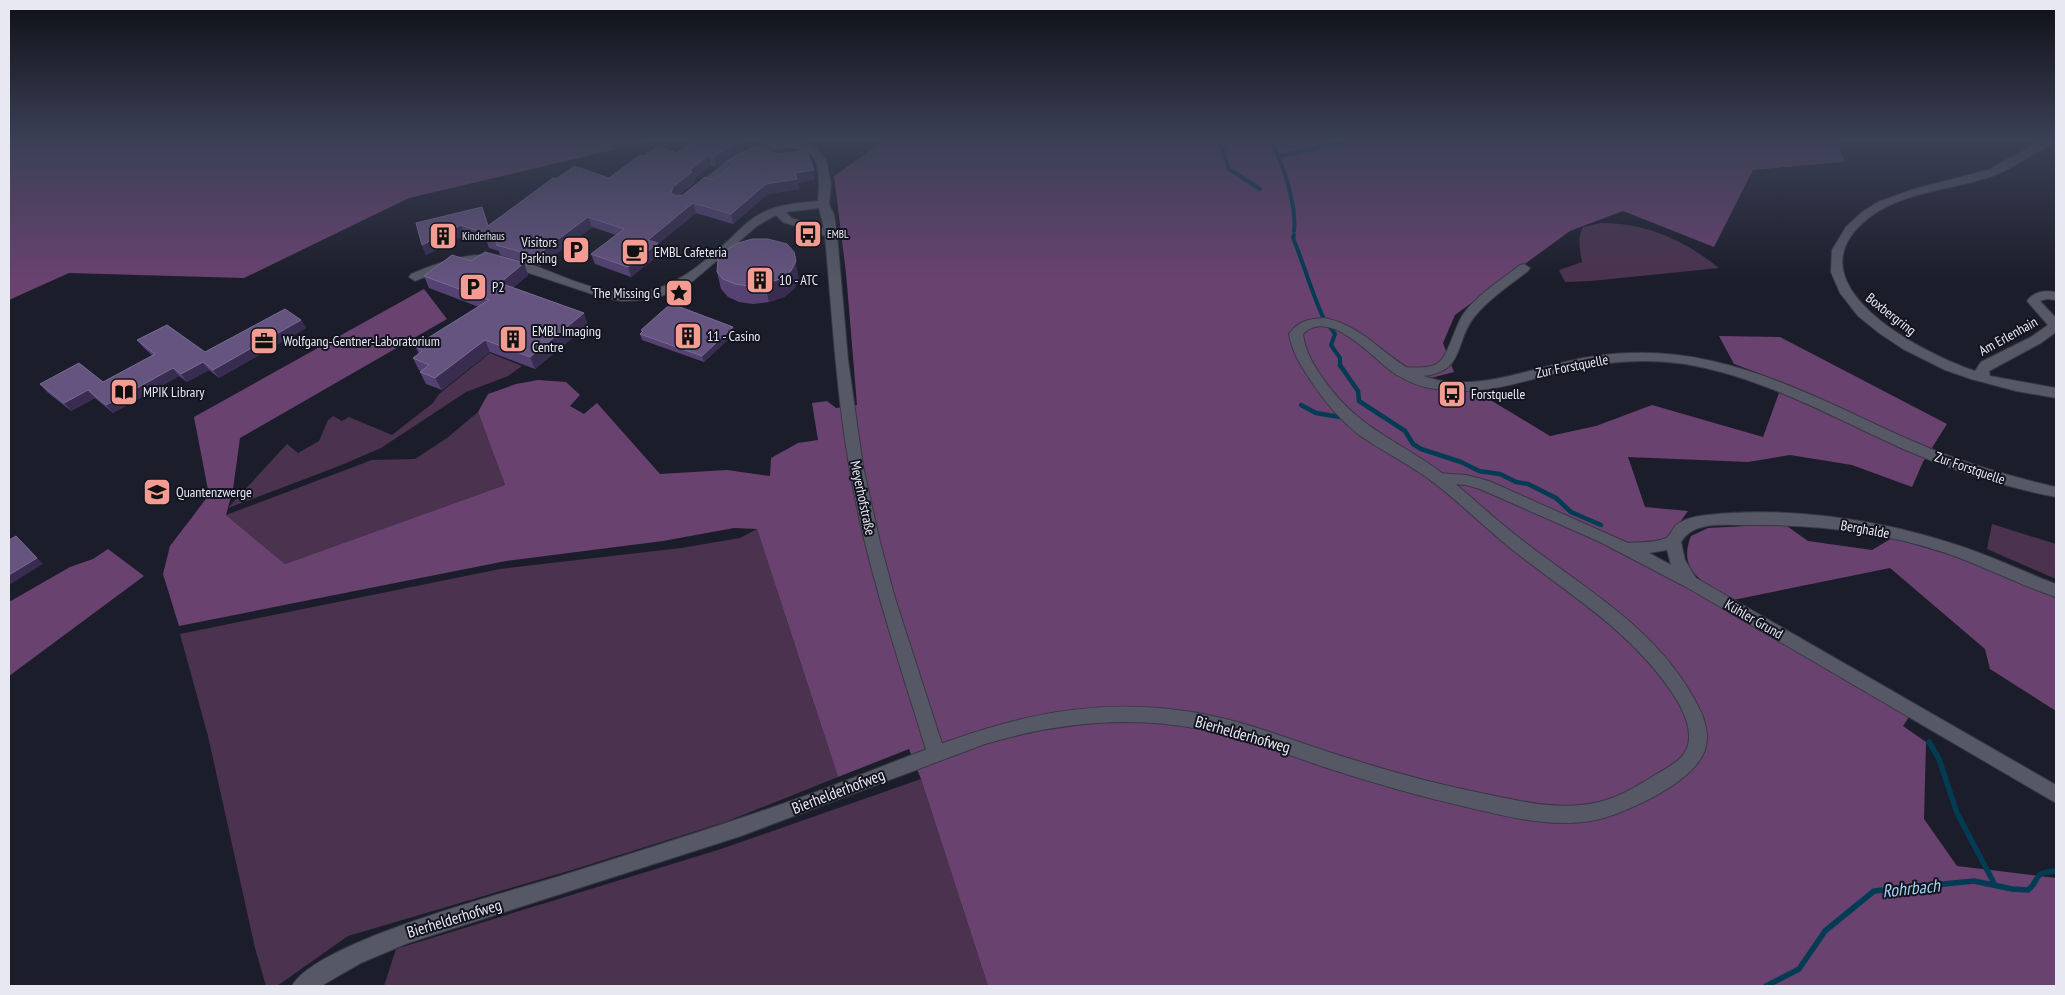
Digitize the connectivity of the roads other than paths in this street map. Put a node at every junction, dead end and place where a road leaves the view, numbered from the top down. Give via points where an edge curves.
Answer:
1 (699, 187) edge
2 (825, 187) edge
3 (1936, 187) edge
4 (689, 195) edge
5 (823, 204) junction
6 (779, 211) junction
7 (831, 234) junction
8 (1524, 268) dead end
9 (416, 277) dead end
10 (2056, 296) edge
11 (2056, 326) edge
12 (1401, 372) junction
13 (1982, 378) junction
14 (2056, 393) edge
15 (1437, 478) junction
16 (2056, 492) edge
17 (1673, 542) junction
18 (1628, 549) junction
19 (1692, 583) junction
20 (2056, 591) edge
21 (936, 753) junction
22 (2056, 795) edge
23 (302, 986) edge

1 - 4 street, Meyerhofstraße
2 - 5 street, Meyerhofstraße
3 - 13 street, Boxbergring via 1883,204 1851,228 1841,245 1837,264 1841,284 1866,316 1893,337 1919,353
5 - 6 street
5 - 7 street, Meyerhofstraße
6 - 7 street via 787,220
6 - 9 street via 756,222 689,279 648,295 601,293 499,259 458,260
7 - 21 street, Meyerhofstraße via 841,360 856,466 887,598
8 - 12 street via 1469,314 1444,365
10 - 11 street, Am Erlenhain via 2044,295 2033,301
11 - 13 street, Am Erlenhain via 1986,365
12 - 15 street, Zur Forstquelle via 1340,326 1315,323 1303,327 1296,334 1296,344 1302,355 1338,408 1363,430
12 - 16 street, Zur Forstquelle via 1431,384 1462,388 1606,358 1654,356 1687,360 1731,369 1770,382 1932,455 2016,484
13 - 14 street, Boxbergring
15 - 18 street, Kühler Grund via 1484,485
15 - 21 street, Bierhelderhofweg via 1521,548 1621,621 1653,654 1685,699 1697,728 1697,750 1684,767 1623,803 1597,811 1566,814 1515,809 1449,795 1192,719 1116,714 1055,720 999,732
17 - 18 street
17 - 19 street via 1677,561
17 - 20 street, Berghalde via 1688,525 1705,521 1786,519 1842,524 1939,545
18 - 19 street, Kühler Grund
19 - 22 street, Kühler Grund
21 - 23 street, Bierhelderhofweg via 689,844 398,935 346,958

